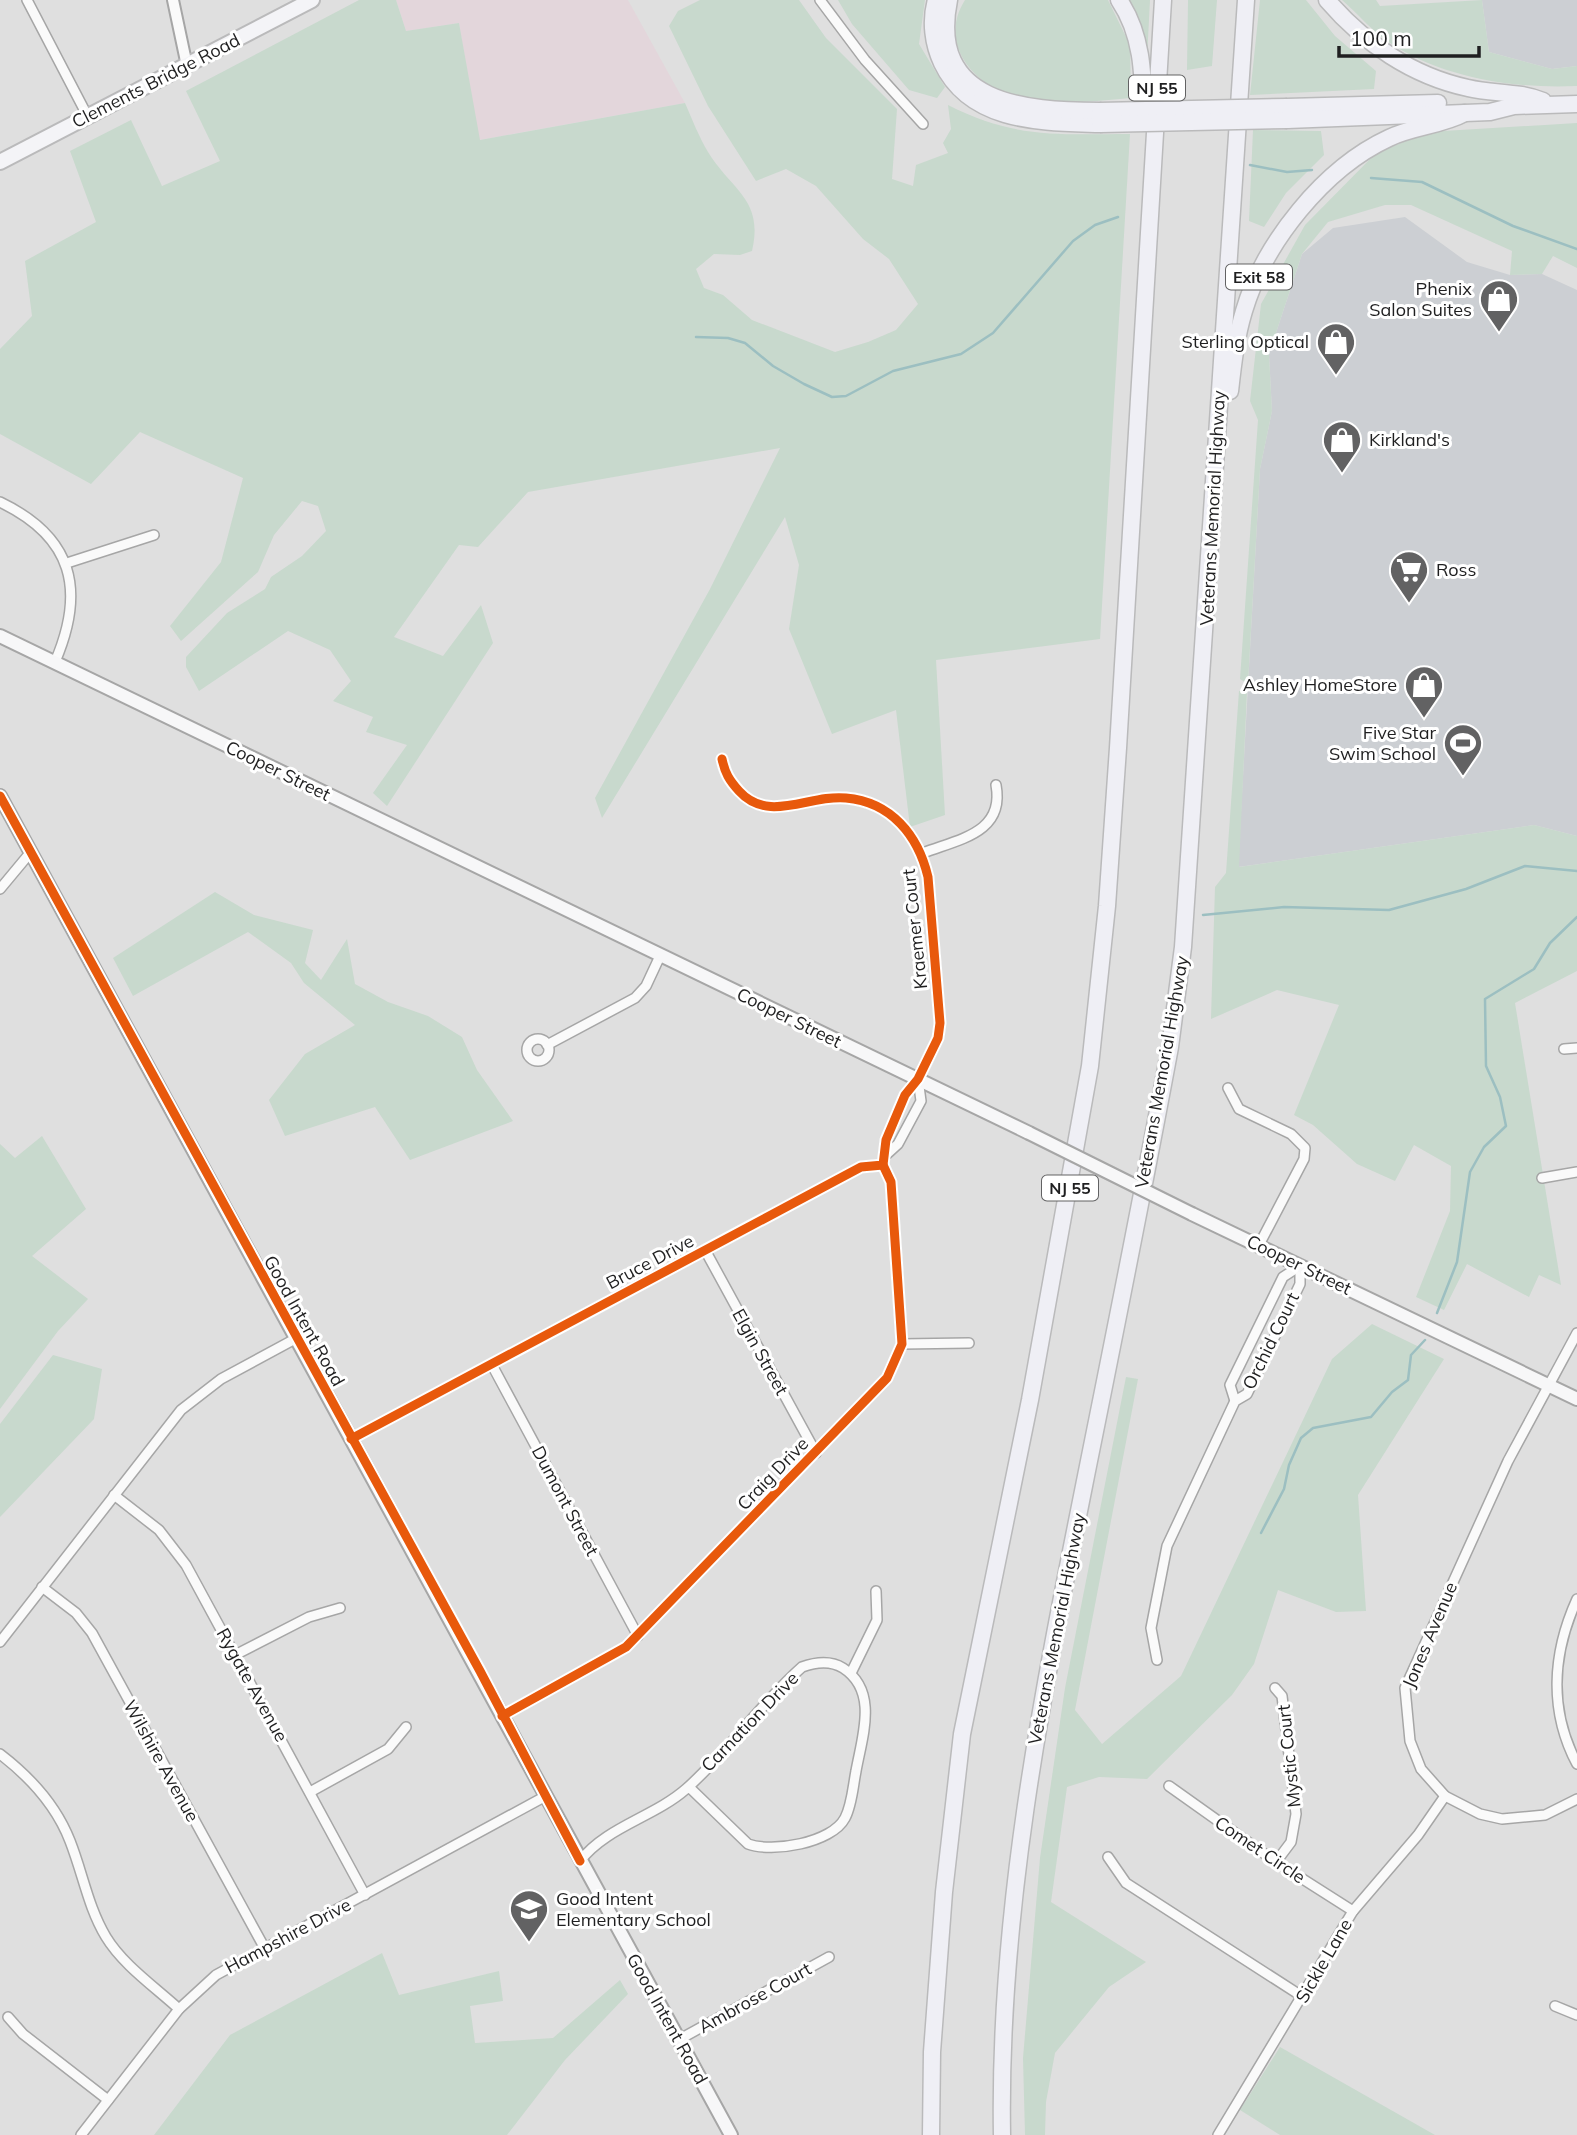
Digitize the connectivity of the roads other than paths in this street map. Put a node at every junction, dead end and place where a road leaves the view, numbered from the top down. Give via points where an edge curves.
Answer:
1 (27, 0) edge
2 (173, 0) edge
3 (312, 0) edge
4 (820, 0) edge
5 (936, 0) edge
6 (949, 0) edge
7 (1119, 0) edge
8 (1163, 0) edge
9 (1246, 0) edge
10 (1327, 0) edge
11 (187, 66) junction
12 (1577, 104) edge
13 (1552, 105) junction
14 (1514, 106) junction
15 (1287, 113) junction
16 (1465, 113) junction
17 (88, 117) junction
18 (1100, 118) junction
19 (923, 124) dead end
20 (0, 162) edge
21 (1152, 177) junction
22 (0, 502) edge
23 (154, 535) dead end
24 (1212, 546) junction
25 (67, 563) junction
26 (0, 636) edge
27 (55, 662) junction
28 (722, 759) dead end
29 (996, 785) dead end
30 (0, 796) edge
31 (30, 853) junction
32 (923, 853) junction
33 (0, 889) edge
34 (660, 956) junction
35 (547, 1045) dead end
36 (1577, 1048) edge
37 (1564, 1049) dead end
38 (918, 1079) junction
39 (1228, 1088) dead end
40 (887, 1154) junction
41 (883, 1164) junction
42 (1577, 1172) edge
43 (1542, 1178) dead end
44 (1259, 1245) junction
45 (705, 1250) junction
46 (1300, 1266) junction
47 (1577, 1333) edge
48 (295, 1339) junction
49 (970, 1343) dead end
50 (902, 1344) junction
51 (492, 1365) junction
52 (1549, 1385) junction
53 (1577, 1399) edge
54 (1235, 1401) junction
55 (351, 1439) junction
56 (816, 1453) junction
57 (114, 1495) junction
58 (42, 1587) junction
59 (876, 1591) dead end
60 (1577, 1599) edge
61 (340, 1608) dead end
62 (638, 1636) junction
63 (0, 1642) edge
64 (235, 1654) junction
65 (1157, 1660) dead end
66 (850, 1673) junction
67 (1275, 1688) dead end
68 (502, 1716) junction
69 (406, 1727) dead end
70 (0, 1754) edge
71 (1577, 1764) edge
72 (1169, 1786) dead end
73 (689, 1787) junction
74 (310, 1792) junction
75 (1445, 1796) junction
76 (544, 1797) junction
77 (1577, 1799) edge
78 (1108, 1857) dead end
79 (580, 1861) junction
80 (1276, 1862) junction
81 (365, 1895) junction
82 (1353, 1911) junction
83 (264, 1947) junction
84 (829, 1957) dead end
85 (1303, 1997) junction
86 (1555, 2006) dead end
87 (179, 2009) junction
88 (1577, 2015) edge
89 (8, 2017) dead end
90 (680, 2039) junction
91 (108, 2100) junction
92 (81, 2135) edge
93 (731, 2135) edge
94 (931, 2135) edge
95 (1002, 2135) edge
96 (1217, 2135) edge

1 - 17 street
2 - 11 street
3 - 11 main road, Clements Bridge Road
4 - 19 street via 865,60
5 - 18 highway, Exit 58 via 932,21 938,55 966,95 1009,116 1041,122
6 - 18 highway via 945,19 951,53 967,80 999,101 1020,107
7 - 21 highway via 1139,44 1144,148
8 - 21 highway, NJ 55
9 - 24 highway, Veterans Memorial Highway
10 - 13 highway via 1369,41 1416,69 1469,88 1528,95
11 - 17 main road, Clements Bridge Road
12 - 13 highway
13 - 14 highway
14 - 15 highway via 1489,102
14 - 16 highway, Exit 58
15 - 16 highway, Exit 58
15 - 18 highway, Exit 58, bridge
16 - 24 highway, Exit 58 via 1450,122 1389,138 1341,169 1296,217 1266,261 1238,333
17 - 20 main road, Clements Bridge Road
21 - 94 highway, NJ 55 via 1107,906 1090,1066 1030,1400 962,1734 943,1905
22 - 25 street via 36,522
23 - 25 street
24 - 95 highway, Veterans Memorial Highway via 1177,997 1038,1724 1015,1906
25 - 27 street via 68,632
26 - 27 main road, Cooper Street
27 - 34 main road, Cooper Street
28 - 32 street, Kraemer Court via 726,777 751,801 773,808 829,798 864,801 902,824
29 - 32 street via 997,813 988,824
30 - 31 main road, Good Intent Road
31 - 33 street
31 - 48 main road, Good Intent Road
32 - 38 street, Kraemer Court via 940,1023 938,1038
34 - 35 street via 635,998
34 - 38 main road, Cooper Street
36 - 37 street
38 - 40 street via 905,1095 886,1140
38 - 40 street via 920,1101 898,1144
38 - 44 main road, Cooper Street, bridge
39 - 44 street via 1239,1109 1292,1134 1306,1148
40 - 41 street
41 - 45 street, Bruce Drive via 861,1167
41 - 50 street, Craig Drive via 891,1182
42 - 43 street
44 - 46 main road, Cooper Street
45 - 51 street, Bruce Drive
45 - 56 street, Elgin Street
46 - 52 main road, Cooper Street
46 - 54 street, Orchid Court via 1300,1284 1247,1394
46 - 54 street, Orchid Court via 1283,1277 1230,1385
47 - 52 street, Jones Avenue
48 - 55 main road, Good Intent Road
48 - 57 street via 194,1397
49 - 50 street
50 - 56 street, Craig Drive via 887,1378
51 - 55 street, Bruce Drive
51 - 62 street, Dumont Street
52 - 53 main road, Cooper Street
52 - 75 street, Jones Avenue via 1508,1461 1405,1688 1410,1741 1421,1769
54 - 65 street, Orchid Court via 1167,1545 1151,1628
55 - 68 main road, Good Intent Road
56 - 62 street, Craig Drive
57 - 58 street
57 - 64 street, Rygate Avenue via 171,1544
58 - 63 street
58 - 83 street, Wilshire Avenue via 76,1613 92,1633
59 - 66 street via 877,1620
60 - 71 street via 1560,1650 1555,1693 1564,1735
61 - 64 street via 309,1617
62 - 68 street, Craig Drive via 582,1674
64 - 74 street, Rygate Avenue
66 - 73 street, Carnation Drive via 825,1662 802,1667
66 - 73 street, Carnation Drive via 863,1692 865,1715 845,1819 827,1835 782,1848 759,1848 748,1844
67 - 80 street, Mystic Court via 1282,1696 1296,1814 1291,1842
68 - 76 main road, Good Intent Road
69 - 74 street via 388,1749
70 - 87 street via 38,1788 56,1815 108,1941
72 - 80 street, Comet Circle
73 - 79 street, Carnation Drive via 598,1843
74 - 81 street, Rygate Avenue
75 - 77 street, Jones Avenue via 1480,1814 1502,1819 1545,1815
75 - 82 street, Sickle Lane
76 - 79 main road, Good Intent Road
76 - 81 street, Hampshire Drive
78 - 85 street via 1126,1882
79 - 90 main road, Good Intent Road
80 - 82 street, Comet Circle
81 - 83 street, Hampshire Drive
82 - 85 street, Sickle Lane
83 - 87 street, Hampshire Drive via 216,1975
84 - 90 street, Ambrose Court
85 - 96 street, Sickle Lane
86 - 88 street
87 - 91 street, Hampshire Drive
89 - 91 street via 23,2034
90 - 93 main road, Good Intent Road
91 - 92 street, Hampshire Drive

